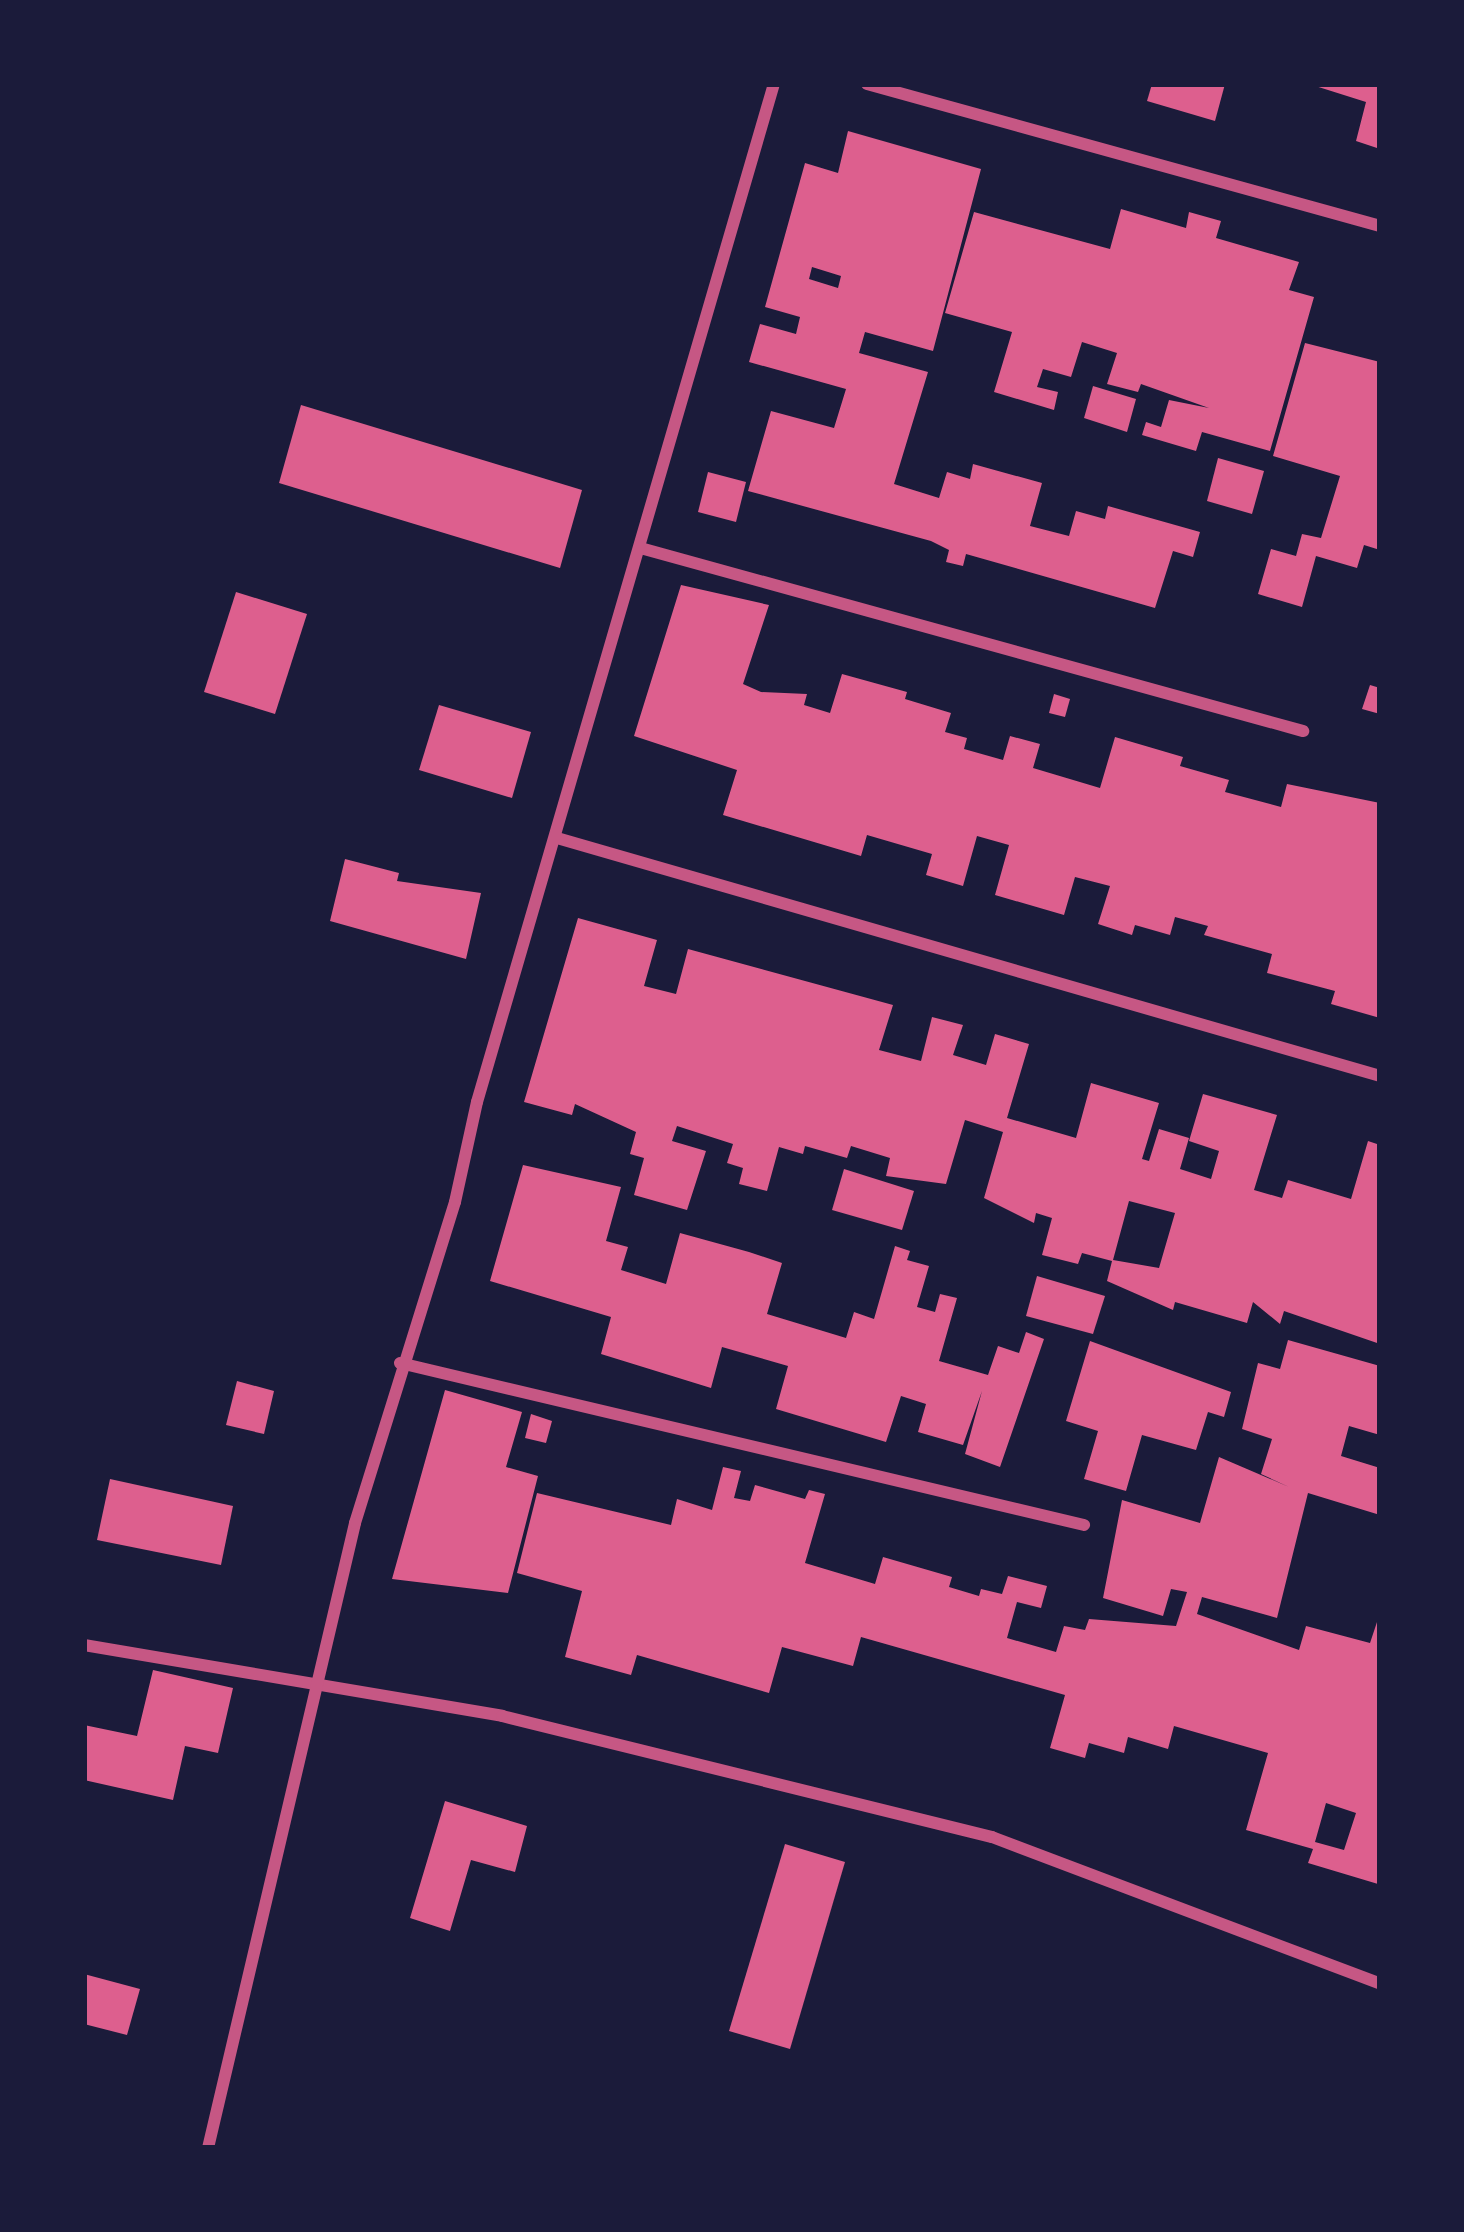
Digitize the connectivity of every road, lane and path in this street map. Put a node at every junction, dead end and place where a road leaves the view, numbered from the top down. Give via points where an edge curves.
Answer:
1 (774, 84) edge
2 (868, 84) edge
3 (1380, 226) edge
4 (644, 549) junction
5 (1303, 731) dead end
6 (556, 838) junction
7 (1380, 1076) edge
8 (400, 1363) junction
9 (1084, 1525) dead end
10 (84, 1645) edge
11 (316, 1682) junction
12 (1380, 1984) edge
13 (208, 2148) edge

1 - 4 street
2 - 3 street
4 - 5 street
4 - 6 street
6 - 7 street
6 - 8 street via 455,1202
8 - 9 street
8 - 11 street
10 - 11 street
11 - 12 street via 502,1716 992,1837
11 - 13 street

